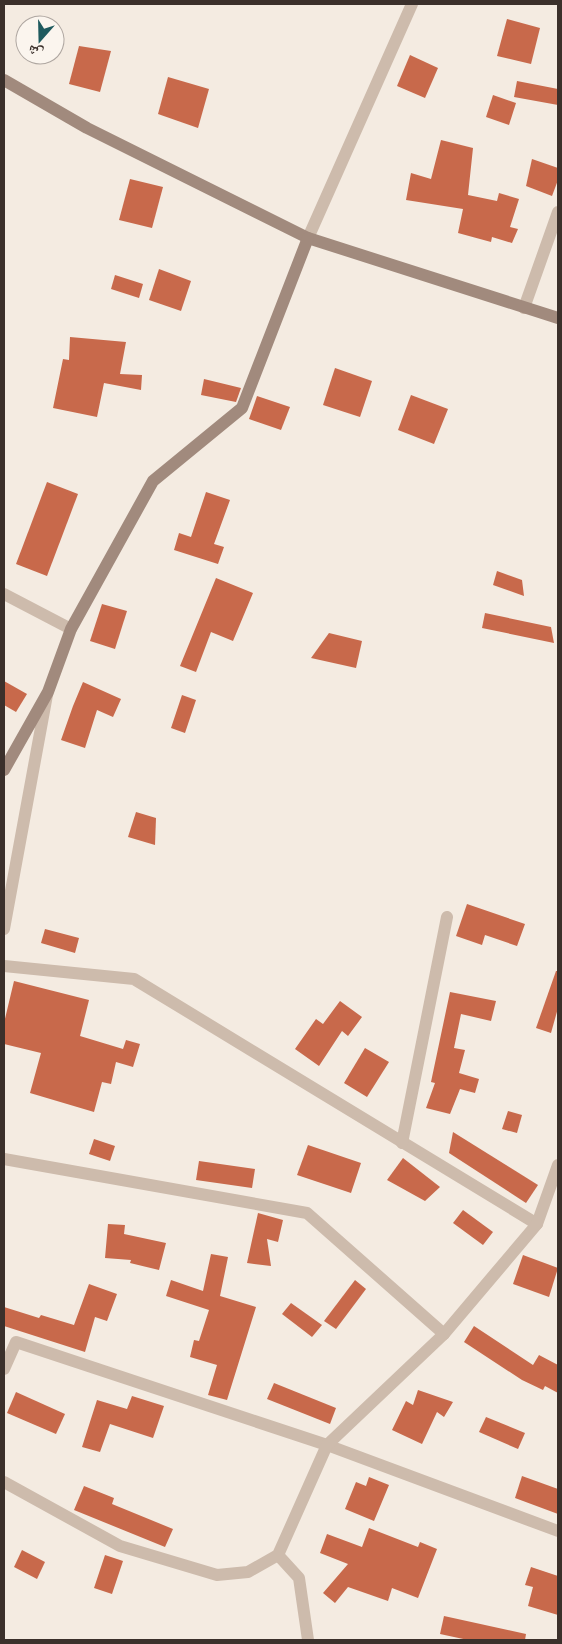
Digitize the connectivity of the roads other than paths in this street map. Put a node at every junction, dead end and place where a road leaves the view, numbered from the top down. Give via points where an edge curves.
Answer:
1 (412, 4) edge
2 (4, 80) edge
3 (558, 212) edge
4 (308, 238) junction
5 (524, 308) junction
6 (558, 318) edge
7 (4, 594) edge
8 (71, 629) junction
9 (48, 692) junction
10 (4, 770) edge
11 (447, 917) dead end
12 (4, 929) edge
13 (4, 966) edge
14 (402, 1143) junction
15 (4, 1159) edge
16 (558, 1164) edge
17 (537, 1224) junction
18 (444, 1334) junction
19 (4, 1369) edge
20 (327, 1444) junction
21 (4, 1482) edge
22 (558, 1531) edge
23 (278, 1555) junction
24 (308, 1640) edge

1 - 4 street
2 - 4 street via 87,128
3 - 5 street
4 - 5 street
4 - 8 street via 242,408 153,481
5 - 6 street
7 - 8 street
8 - 9 street
9 - 10 street
9 - 12 street
11 - 14 street
13 - 14 street via 134,979
14 - 17 street
15 - 18 street via 307,1213
16 - 17 street
17 - 18 street
18 - 20 street
19 - 20 street via 16,1342
20 - 22 street
20 - 23 street
21 - 23 street via 120,1546 216,1576 248,1572
23 - 24 street via 299,1578

